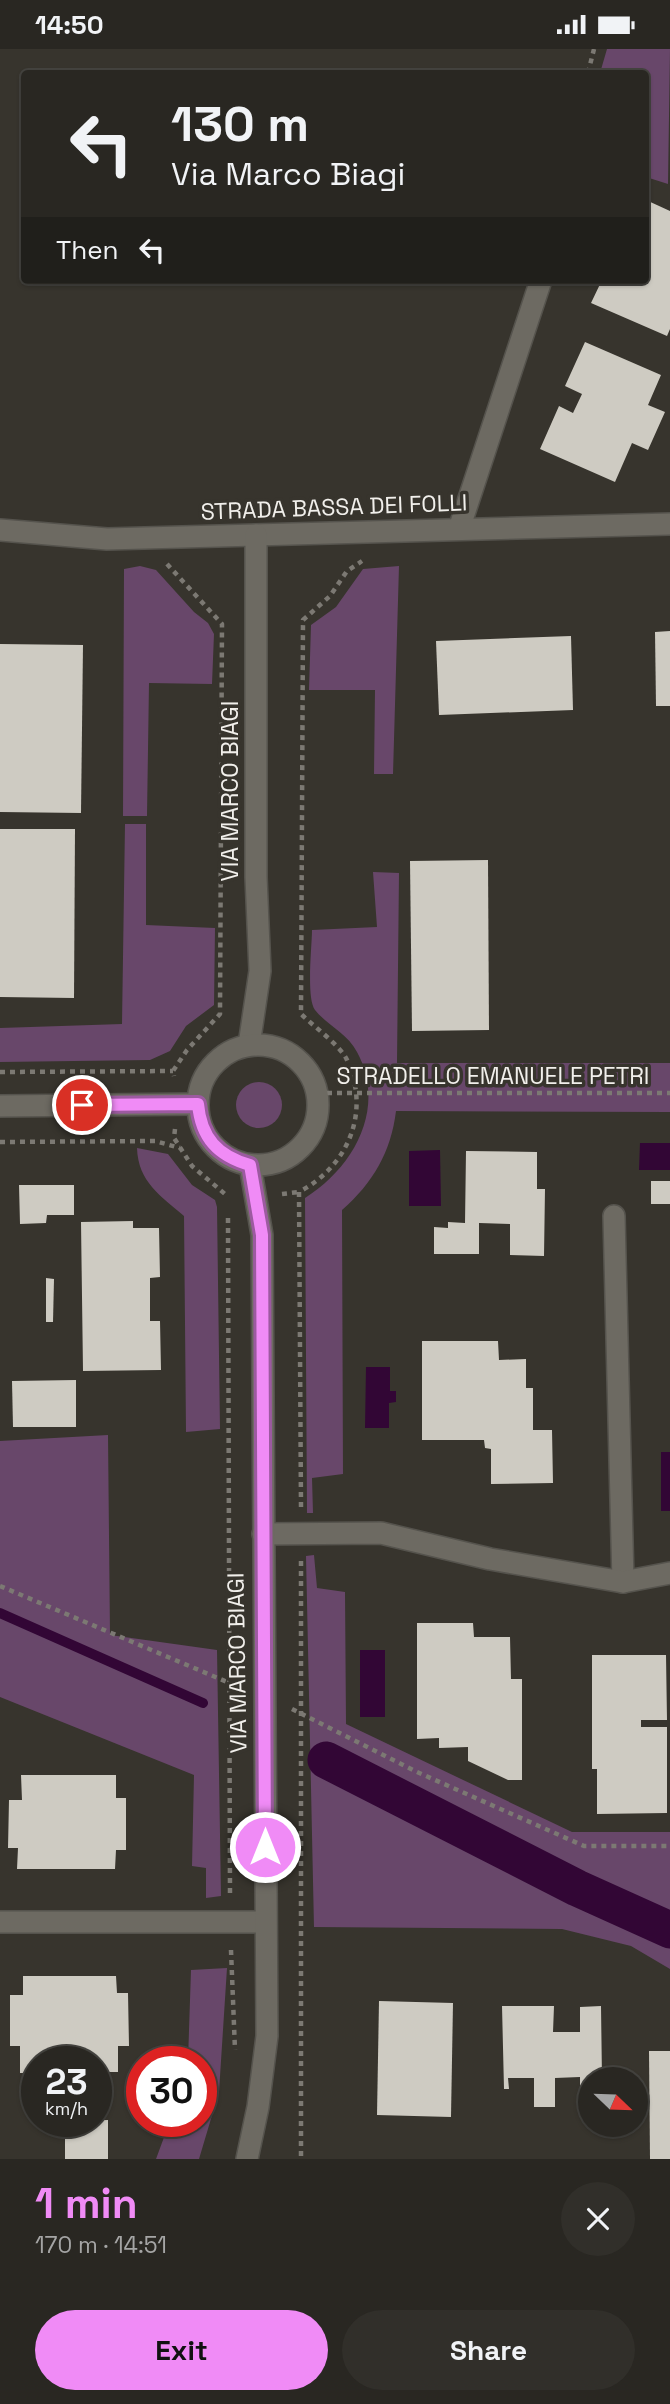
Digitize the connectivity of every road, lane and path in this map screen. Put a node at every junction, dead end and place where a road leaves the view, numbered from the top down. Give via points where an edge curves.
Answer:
1 (594, 49) edge
2 (589, 70) edge
3 (540, 284) edge
4 (670, 522) edge
5 (459, 529) junction
6 (0, 530) edge
7 (256, 535) junction
8 (371, 554) dead end
9 (157, 562) dead end
10 (249, 1045) junction
11 (0, 1072) edge
12 (173, 1072) junction
13 (317, 1093) junction
14 (670, 1093) edge
15 (356, 1094) junction
16 (189, 1104) junction
17 (0, 1106) edge
18 (0, 1142) edge
19 (180, 1147) junction
20 (250, 1165) junction
21 (228, 1196) dead end
22 (228, 1208) dead end
23 (614, 1216) dead end
24 (263, 1534) junction
25 (301, 1534) junction
26 (670, 1573) edge
27 (623, 1583) junction
28 (0, 1586) edge
29 (228, 1683) junction
30 (264, 1696) junction
31 (302, 1713) junction
32 (670, 1846) edge
33 (0, 1922) edge
34 (265, 1922) junction
35 (230, 1923) junction
36 (235, 2055) dead end
37 (247, 2159) edge
38 (301, 2159) edge

1 - 2 path
3 - 5 street
4 - 5 street, STRADA BASSA DEI FOLLI
5 - 7 street, STRADA BASSA DEI FOLLI
6 - 7 street, STRADA BASSA DEI FOLLI via 107,539
7 - 10 street, VIA MARCO BIAGI via 260,971
8 - 15 path via 347,571 330,596 303,620 300,1014 346,1057
9 - 12 path via 166,564 222,624 220,1014
10 - 13 street via 285,1051 311,1076
10 - 16 street via 233,1050 208,1072
11 - 12 path
12 - 16 path
13 - 15 path, STRADELLO EMANUELE PETRI
13 - 20 street via 312,1131 302,1146 287,1158
14 - 15 path, STRADELLO EMANUELE PETRI
15 - 25 path via 347,1149 321,1181 299,1192
16 - 17 street
16 - 19 path via 174,1138
16 - 20 street via 218,1151
18 - 19 path via 155,1141
19 - 21 path via 192,1166
20 - 24 street, VIA MARCO BIAGI via 262,1235
22 - 29 path
23 - 27 street
24 - 25 street
24 - 30 street, VIA MARCO BIAGI
25 - 27 street via 381,1532 490,1559
25 - 31 path
26 - 27 street
28 - 29 path
29 - 30 path
29 - 35 path
30 - 31 path
30 - 34 street, VIA MARCO BIAGI
31 - 32 path via 417,1772 584,1846
31 - 38 path
33 - 35 street
34 - 35 street
34 - 37 street, VIA MARCO BIAGI via 267,2036
35 - 36 path

